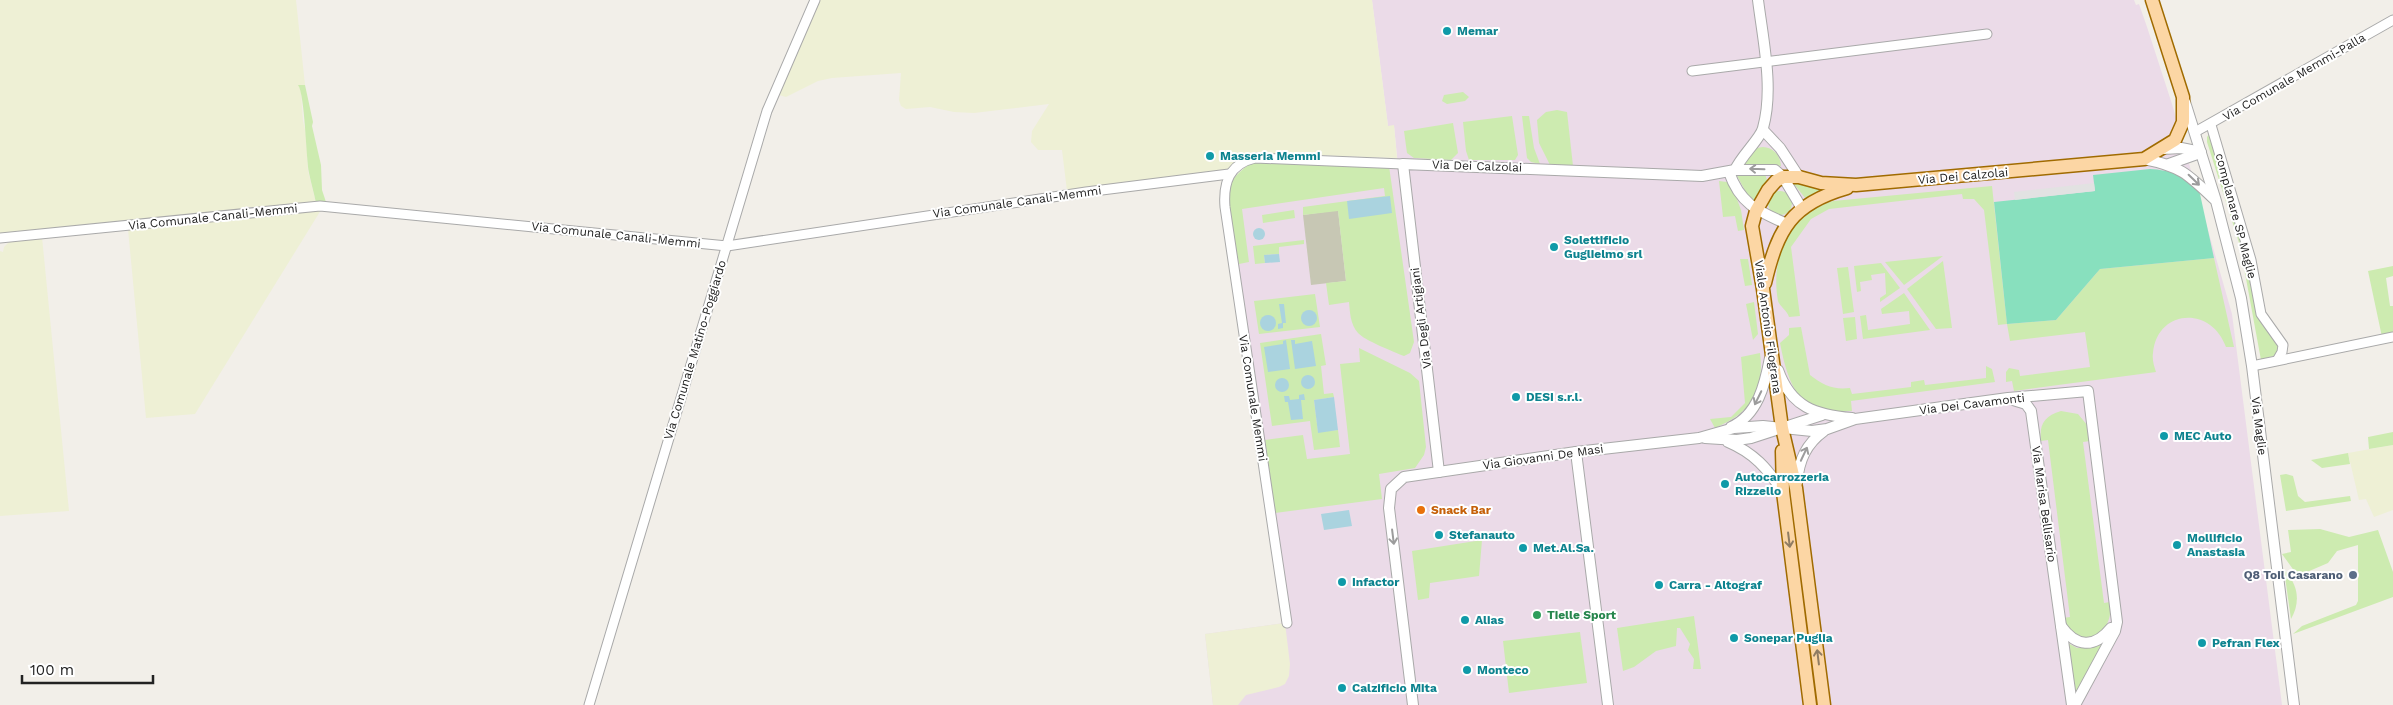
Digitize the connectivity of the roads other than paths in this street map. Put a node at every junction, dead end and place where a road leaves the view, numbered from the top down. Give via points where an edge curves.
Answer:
1 (815, 0) edge
2 (1758, 0) edge
3 (2152, 0) edge
4 (2393, 20) edge
5 (1987, 34) dead end
6 (1766, 63) junction
7 (1692, 71) dead end
8 (2183, 97) junction
9 (2211, 125) junction
10 (1763, 130) junction
11 (2195, 132) junction
12 (2163, 149) junction
13 (2201, 152) junction
14 (2144, 159) junction
15 (1404, 164) junction
16 (2168, 164) junction
17 (1732, 171) junction
18 (1229, 174) junction
19 (1799, 177) junction
20 (1783, 178) junction
21 (1856, 185) junction
22 (2216, 201) junction
23 (1801, 207) junction
24 (1756, 211) junction
25 (1786, 224) junction
26 (0, 238) edge
27 (727, 246) junction
28 (1763, 289) junction
29 (2393, 337) edge
30 (1771, 351) junction
31 (2278, 359) junction
32 (2252, 366) junction
33 (2088, 391) joint
34 (2008, 398) junction
35 (1822, 415) junction
36 (1855, 419) junction
37 (1782, 428) junction
38 (1827, 429) junction
39 (1724, 435) junction
40 (1576, 452) junction
41 (1439, 472) junction
42 (1796, 488) junction
43 (1782, 492) junction
44 (2116, 622) junction
45 (1287, 623) dead end
46 (2060, 625) junction
47 (588, 705) edge
48 (1414, 705) edge
49 (1608, 705) edge
50 (1810, 705) edge
51 (1824, 705) edge
52 (2074, 705) edge
53 (2294, 705) edge

1 - 27 street, Via Comunale Matino-Poggiardo via 767,111
2 - 6 street
3 - 8 main road
4 - 9 street, Via Comunale Memmi-Palla
5 - 6 street
6 - 7 street
6 - 10 street
8 - 11 street, Via Maglie
8 - 12 main road via 2183,122 2175,140
9 - 11 street, Via Comunale Memmi-Palla
9 - 31 street, complanare SP Maglie via 2251,260 2261,314 2283,345
10 - 17 street
10 - 19 street via 1780,148
11 - 13 street, Via Maglie
12 - 13 street
12 - 14 main road
13 - 16 street
13 - 22 street, Via Maglie
14 - 16 street
14 - 21 main road, Via Dei Calzolai
15 - 17 street, Via Dei Calzolai via 1702,176
15 - 18 street, Via Dei Calzolai via 1262,157 1249,159
15 - 41 street, Via Degli Artigiani
16 -> 22 street via 2188,174
20 -> 17 street, Via Dei Calzolai via 1775,170
17 - 24 street via 1746,203
18 - 27 street, Via Comunale Canali-Memmi
18 - 45 street, Via Comunale Memmi via 1224,186 1225,208
19 - 20 main road, Via Dei Calzolai
19 - 21 main road, Via Dei Calzolai
20 - 23 street
20 - 24 main road via 1768,190
21 - 23 main road via 1829,193
22 - 32 street, Via Maglie via 2240,298
23 - 25 main road
24 - 25 street
24 - 28 main road, Viale Antonio Filograna via 1752,226
25 - 28 main road via 1772,252
26 - 27 street, Via Comunale Canali-Memmi via 320,206
27 - 47 street, Via Comunale Matino-Poggiardo
28 - 30 main road, Viale Antonio Filograna
29 - 31 street
30 - 35 street via 1784,386 1808,410
30 - 37 main road, Viale Antonio Filograna
30 -> 39 street via 1759,399 1746,417
31 - 32 street
32 - 53 street, Via Maglie
33 - 34 street, Via Dei Cavamonti
33 - 44 street, Via Marisa Bellisario
34 - 36 street, Via Dei Cavamonti
34 - 46 street, Via Marisa Bellisario via 2026,404 2032,411
35 - 36 street
35 - 37 street
36 - 38 street
37 - 38 street via 1804,431
37 - 39 street via 1750,426
37 - 42 main road, Viale Antonio Filograna
37 - 43 main road, Viale Antonio Filograna
42 -> 38 street via 1803,454 1809,443
39 - 40 street, Via Giovanni De Masi
39 - 43 street via 1747,450
40 - 41 street, Via Giovanni De Masi
40 - 49 street
41 -> 48 street, Via Giovanni De Masi via 1404,477 1391,489 1390,508
51 -> 42 main road, Viale Antonio Filograna
43 -> 50 main road, Viale Antonio Filograna
44 - 46 street via 2104,638 2091,642 2079,642 2068,636
44 - 52 street, Via Marisa Bellisario via 2115,631
46 - 52 street, Via Marisa Bellisario

